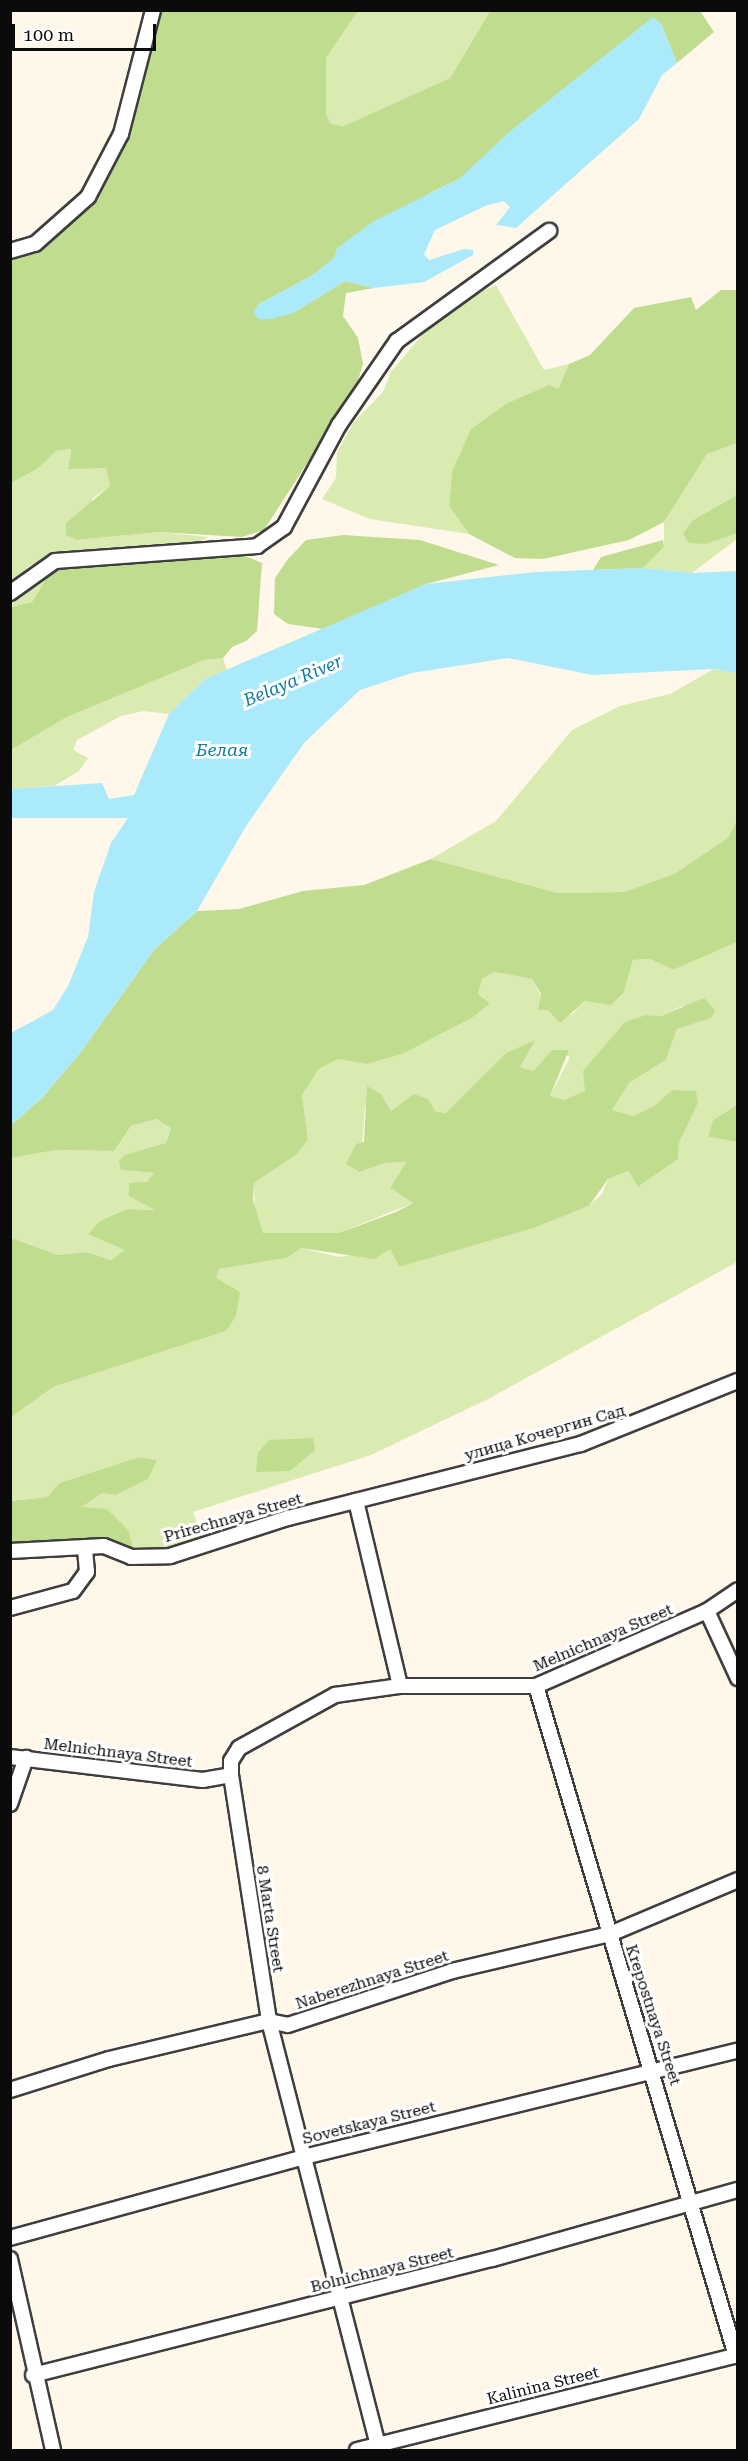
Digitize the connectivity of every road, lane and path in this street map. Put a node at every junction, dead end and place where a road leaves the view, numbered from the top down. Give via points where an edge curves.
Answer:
1 (153, 10) edge
2 (549, 231) dead end
3 (10, 251) edge
4 (10, 592) edge
5 (738, 1381) edge
6 (356, 1501) junction
7 (85, 1548) junction
8 (10, 1551) edge
9 (738, 1590) edge
10 (10, 1608) edge
11 (707, 1611) junction
12 (738, 1678) edge
13 (400, 1686) junction
14 (536, 1686) junction
15 (10, 1757) edge
16 (26, 1758) junction
17 (231, 1775) junction
18 (10, 1804) edge
19 (738, 1880) edge
20 (610, 1934) junction
21 (269, 2021) junction
22 (738, 2050) edge
23 (653, 2067) junction
24 (10, 2090) edge
25 (303, 2157) junction
26 (738, 2190) edge
27 (693, 2202) junction
28 (10, 2238) edge
29 (10, 2259) edge
30 (338, 2298) junction
31 (736, 2355) edge
32 (33, 2375) junction
33 (378, 2448) edge
34 (53, 2451) edge
35 (357, 2451) edge

1 - 3 street via 121,134 88,197 35,244
2 - 4 street via 397,341 339,425 284,527 257,546 55,561
5 - 6 street, улица Кочергин Сад via 581,1444
6 - 7 street, Prirechnaya Street via 170,1556 131,1557 104,1546
6 - 13 street
7 - 8 street, Prirechnaya Street
7 - 10 street via 87,1572 73,1591
9 - 11 street, Melnichnaya Street
11 - 12 street
11 - 14 street, Melnichnaya Street
13 - 14 street, Melnichnaya Street
13 - 17 street, Melnichnaya Street via 335,1695 239,1748 231,1761
14 - 20 street, Krepostnaya Street
15 - 16 street, Melnichnaya Street
16 - 17 street, Melnichnaya Street via 204,1780
16 - 18 street
17 - 21 street, 8 Marta Street
19 - 20 street, Naberezhnaya Street
20 - 21 street, Naberezhnaya Street via 452,1971 288,2025
20 - 23 street, Krepostnaya Street
21 - 24 street, Naberezhnaya Street via 109,2059
21 - 25 street, 8 Marta Street
22 - 23 street, Sovetskaya Street
23 - 25 street, Sovetskaya Street
23 - 27 street, Krepostnaya Street
25 - 28 street, Sovetskaya Street
25 - 30 street, 8 Marta Street
26 - 27 street, Bolnichnaya Street
27 - 30 street, Bolnichnaya Street
27 - 31 street, Krepostnaya Street
29 - 32 street
30 - 32 street, Bolnichnaya Street
30 - 33 street, 8 Marta Street
31 - 33 street, Kalinina Street
32 - 34 street
33 - 35 street, Kalinina Street

